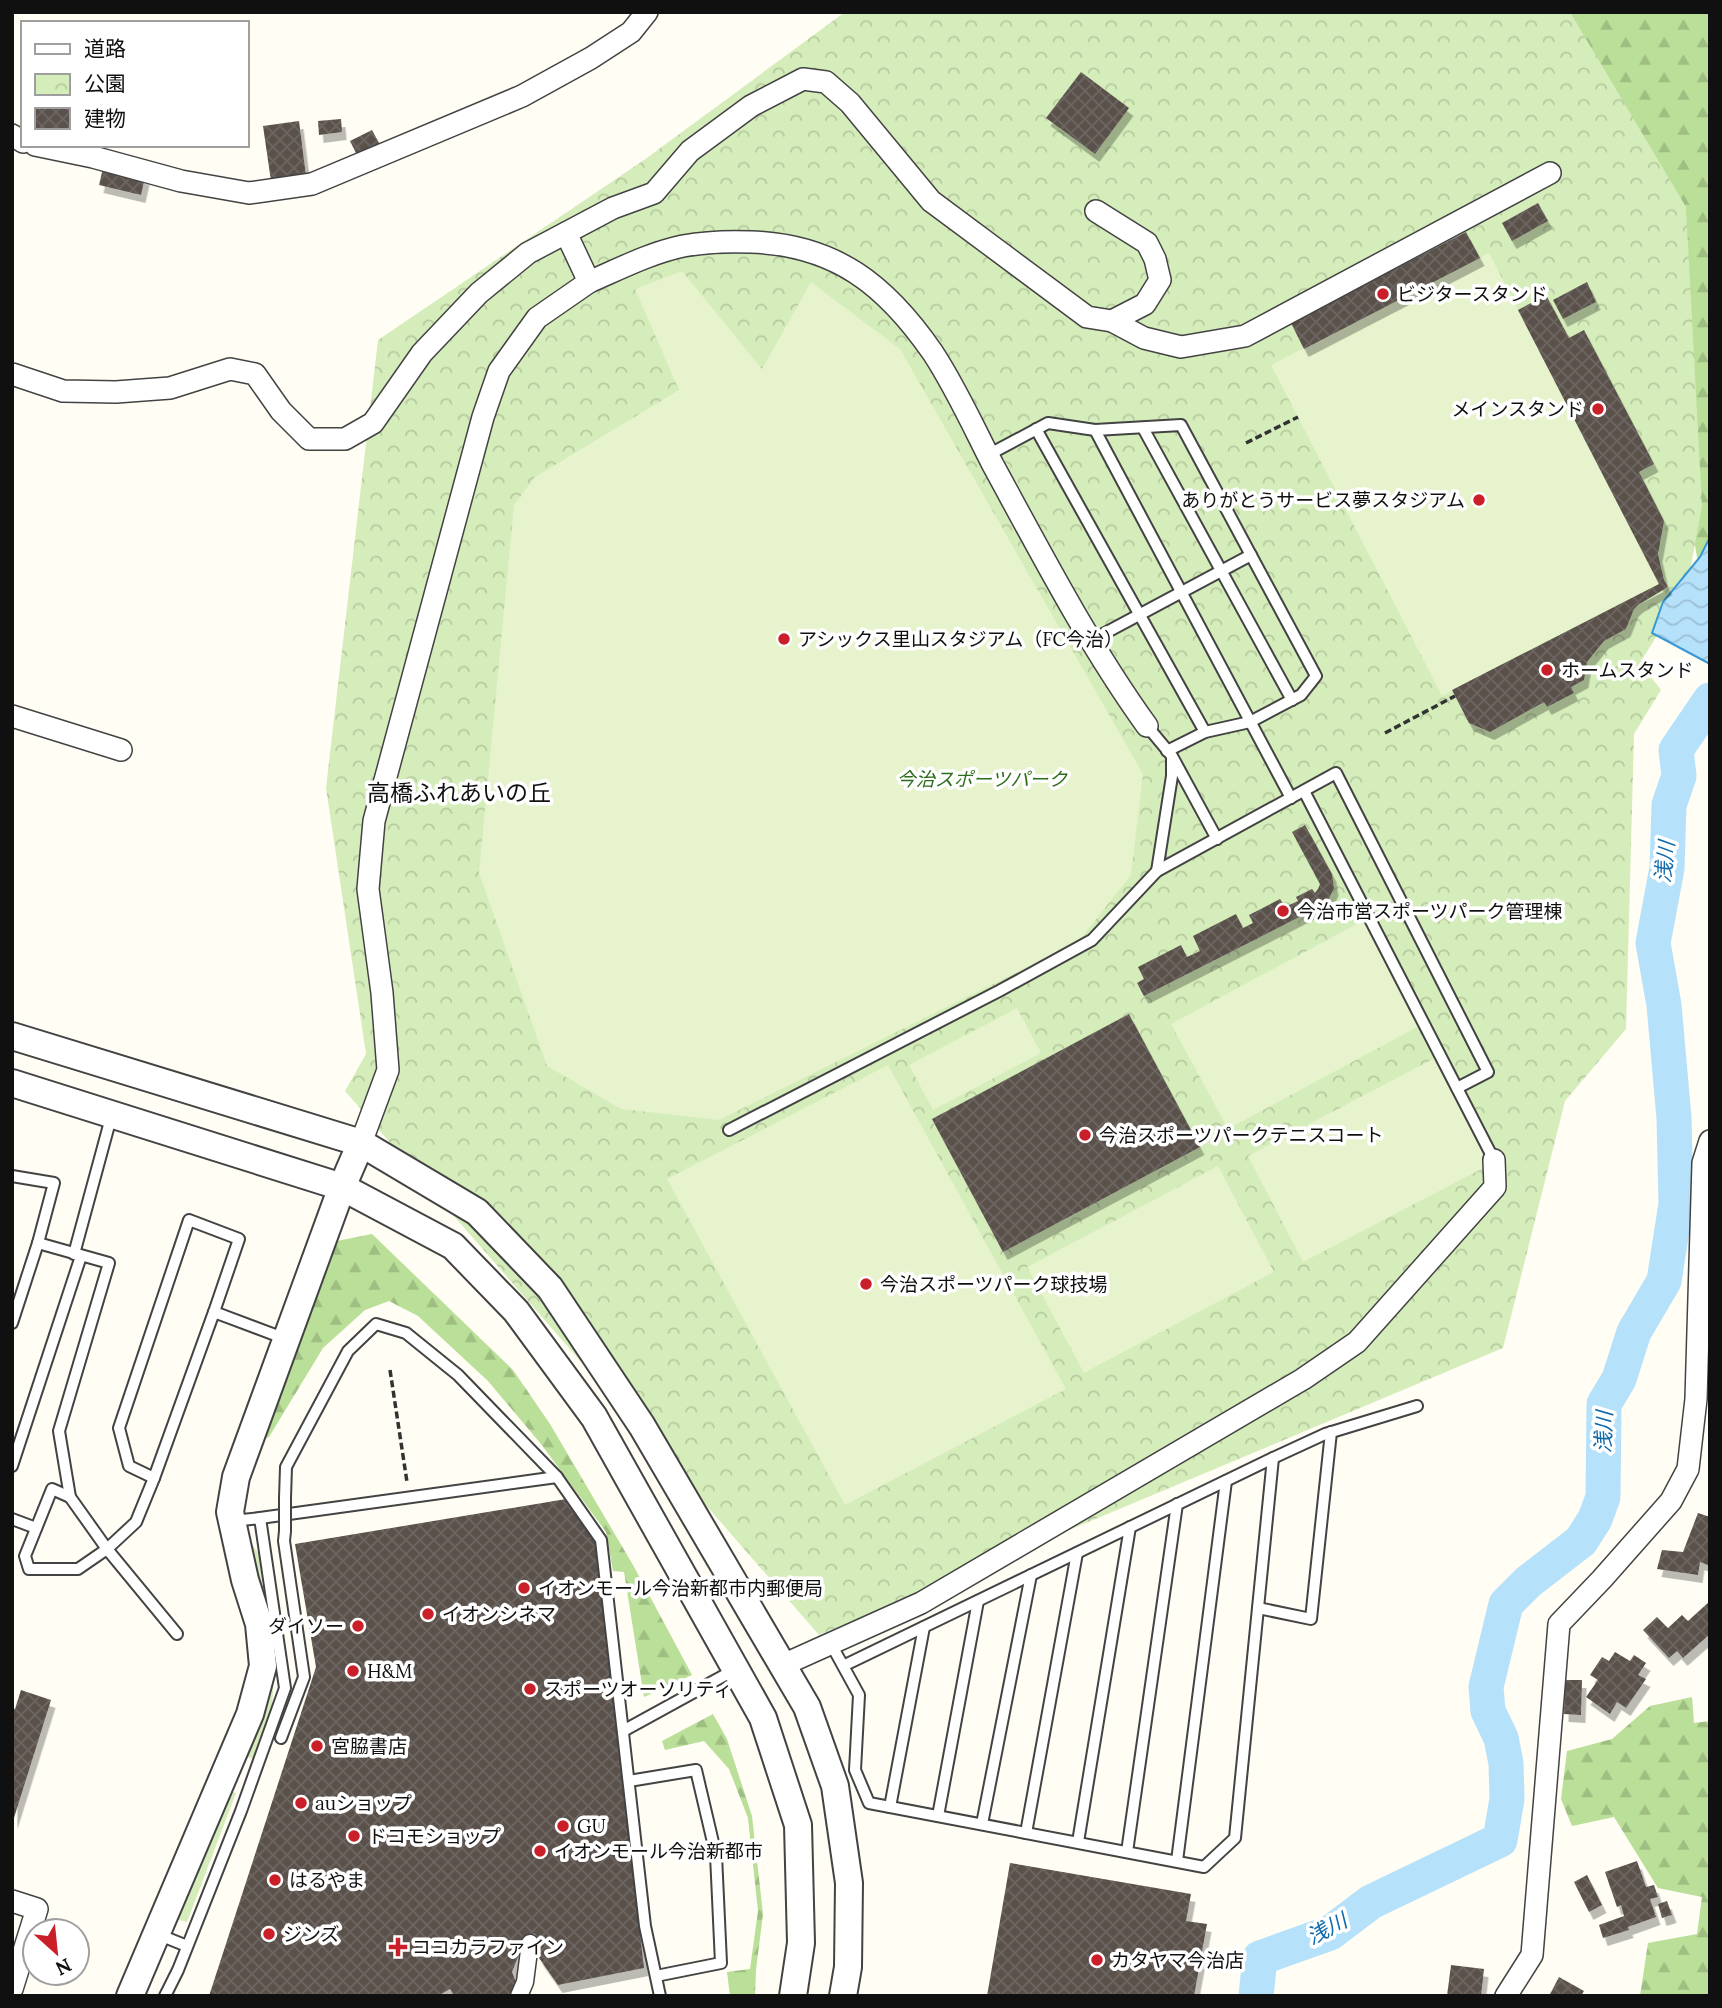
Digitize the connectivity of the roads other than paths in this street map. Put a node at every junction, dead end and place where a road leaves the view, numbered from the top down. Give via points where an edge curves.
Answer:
1 (647, 12) edge
2 (45, 147) edge
3 (1550, 173) dead end
4 (1096, 211) dead end
5 (566, 233) junction
6 (589, 282) junction
7 (1112, 321) junction
8 (14, 380) edge
9 (1143, 428) junction
10 (1036, 429) junction
11 (1095, 430) junction
12 (988, 455) junction
13 (1251, 555) junction
14 (1221, 570) junction
15 (1181, 592) junction
16 (1139, 614) junction
17 (1092, 640) junction
18 (1292, 700) junction
19 (12, 716) edge
20 (1250, 722) junction
21 (1147, 726) joint
22 (1205, 732) junction
23 (121, 750) dead end
24 (1170, 754) junction
25 (1304, 790) junction
26 (1291, 798) junction
27 (1217, 839) junction
28 (1157, 872) junction
29 (12, 1036) edge
30 (12, 1083) edge
31 (1457, 1088) junction
32 (111, 1114) junction
33 (729, 1130) dead end
34 (1710, 1141) edge
35 (361, 1143) junction
36 (1494, 1160) joint
37 (12, 1176) edge
38 (342, 1187) junction
39 (38, 1243) junction
40 (77, 1255) junction
41 (214, 1312) junction
42 (12, 1322) edge
43 (286, 1339) junction
44 (1417, 1406) dead end
45 (1331, 1432) junction
46 (1273, 1458) junction
47 (12, 1466) edge
48 (557, 1477) junction
49 (154, 1478) junction
50 (1226, 1481) junction
51 (70, 1497) junction
52 (1177, 1504) junction
53 (260, 1518) junction
54 (12, 1519) edge
55 (232, 1521) junction
56 (1130, 1527) junction
57 (36, 1528) junction
58 (107, 1549) junction
59 (1077, 1553) junction
60 (1031, 1575) junction
61 (978, 1601) junction
62 (1258, 1608) junction
63 (924, 1627) junction
64 (177, 1634) dead end
65 (831, 1644) junction
66 (783, 1665) junction
67 (843, 1666) junction
68 (736, 1669) junction
69 (623, 1731) junction
70 (281, 1738) dead end
71 (229, 1763) junction
72 (255, 1773) junction
73 (629, 1781) junction
74 (890, 1807) junction
75 (938, 1816) junction
76 (982, 1824) junction
77 (1026, 1833) junction
78 (1078, 1843) junction
79 (1127, 1852) junction
80 (1177, 1861) junction
81 (12, 1901) edge
82 (156, 1934) junction
83 (530, 1943) dead end
84 (187, 1946) junction
85 (656, 1976) junction
86 (12, 1989) edge
87 (130, 1996) edge
88 (165, 1996) edge
89 (519, 1996) edge
90 (660, 1996) edge
91 (793, 1996) edge
92 (843, 1996) edge
93 (1506, 1996) edge

1 - 2 street via 631,32 522,96 312,184 249,193
3 - 7 street via 1245,336 1181,347 1144,338
4 - 7 street via 1147,243 1160,280 1145,304
5 - 6 street
5 - 7 street via 654,193 690,151 751,106 803,79 826,82 850,103 931,201 1087,317
5 - 8 street via 528,253 478,292 422,353 373,424 345,439 309,439 281,411 255,374 230,369 170,388 116,392 63,391
6 - 12 street via 648,256 726,241 771,242 840,262 870,283 917,332 953,387
6 - 35 street via 537,318 499,371 374,821 368,889 388,1070
9 - 11 lane
9 - 13 lane via 1181,425
9 - 14 lane
10 - 11 lane via 1048,423
10 - 12 lane
10 - 16 lane
11 - 15 lane
12 - 17 street
13 - 14 lane
13 - 18 lane via 1315,676
14 - 15 lane
14 - 18 lane
15 - 16 lane
15 - 20 lane
16 - 17 lane
16 - 22 lane
17 - 21 street
18 - 20 lane
19 - 23 street
20 - 22 lane
20 - 26 lane
21 - 24 lane
22 - 24 lane
24 - 27 lane
24 - 28 lane via 1172,776
25 - 26 lane
25 - 31 lane
25 - 31 lane via 1336,773 1488,1072
26 - 27 lane
27 - 28 lane
28 - 33 lane via 1092,940
29 - 35 street
30 - 32 street
31 - 36 lane
32 - 38 street
32 - 40 lane
34 - 93 street via 1703,1163 1696,1399 1688,1469 1671,1501 1559,1624 1532,1955
35 - 38 street
35 - 66 street via 477,1212 550,1288 642,1426
36 - 65 street via 1495,1187 1357,1342 1303,1379 920,1603
37 - 39 lane via 54,1183
38 - 43 street
38 - 68 street via 453,1246 516,1311 594,1417
39 - 40 lane
39 - 42 lane
40 - 47 lane
40 - 51 lane via 109,1264 59,1432
41 - 43 lane
41 - 49 lane
41 - 49 lane via 239,1238 189,1220 119,1428 129,1466
43 - 55 street via 236,1477
44 - 45 lane
45 - 46 lane
45 - 62 lane via 1311,1619
46 - 50 lane
46 - 62 lane
48 - 53 lane
48 - 69 lane via 601,1540
48 - 70 lane, bridge via 458,1375 406,1333 376,1324 348,1351 286,1467 285,1531 304,1676
49 - 58 lane via 136,1522
50 - 52 lane
50 - 80 lane
51 - 57 lane via 52,1489
51 - 58 lane
52 - 56 lane
52 - 79 lane
53 - 55 lane
53 - 72 lane via 285,1688
54 - 57 lane
55 - 71 street via 260,1624 263,1666 250,1714
56 - 59 lane
56 - 78 lane
57 - 58 lane via 26,1556 29,1569 78,1569
58 - 64 lane
59 - 60 lane
59 - 77 lane
60 - 61 lane
60 - 76 lane
61 - 63 lane
61 - 75 lane
62 - 80 lane via 1235,1838 1204,1867
63 - 67 lane
63 - 74 lane
65 - 66 street
65 - 67 lane
66 - 92 street via 807,1707 835,1786 849,1883
67 - 74 lane via 859,1695 855,1770 869,1802
68 - 69 lane
68 - 91 street via 763,1718 798,1825 801,1943
69 - 73 lane
71 - 72 lane
71 - 82 street
72 - 84 lane
73 - 85 lane
73 - 85 lane via 696,1770 716,1855 721,1964
74 - 75 lane
75 - 76 lane
76 - 77 lane
77 - 78 lane
78 - 79 lane
79 - 80 lane
81 - 86 street via 37,1909
82 - 84 lane
82 - 87 street
83 - 89 street
84 - 88 lane
85 - 90 lane

